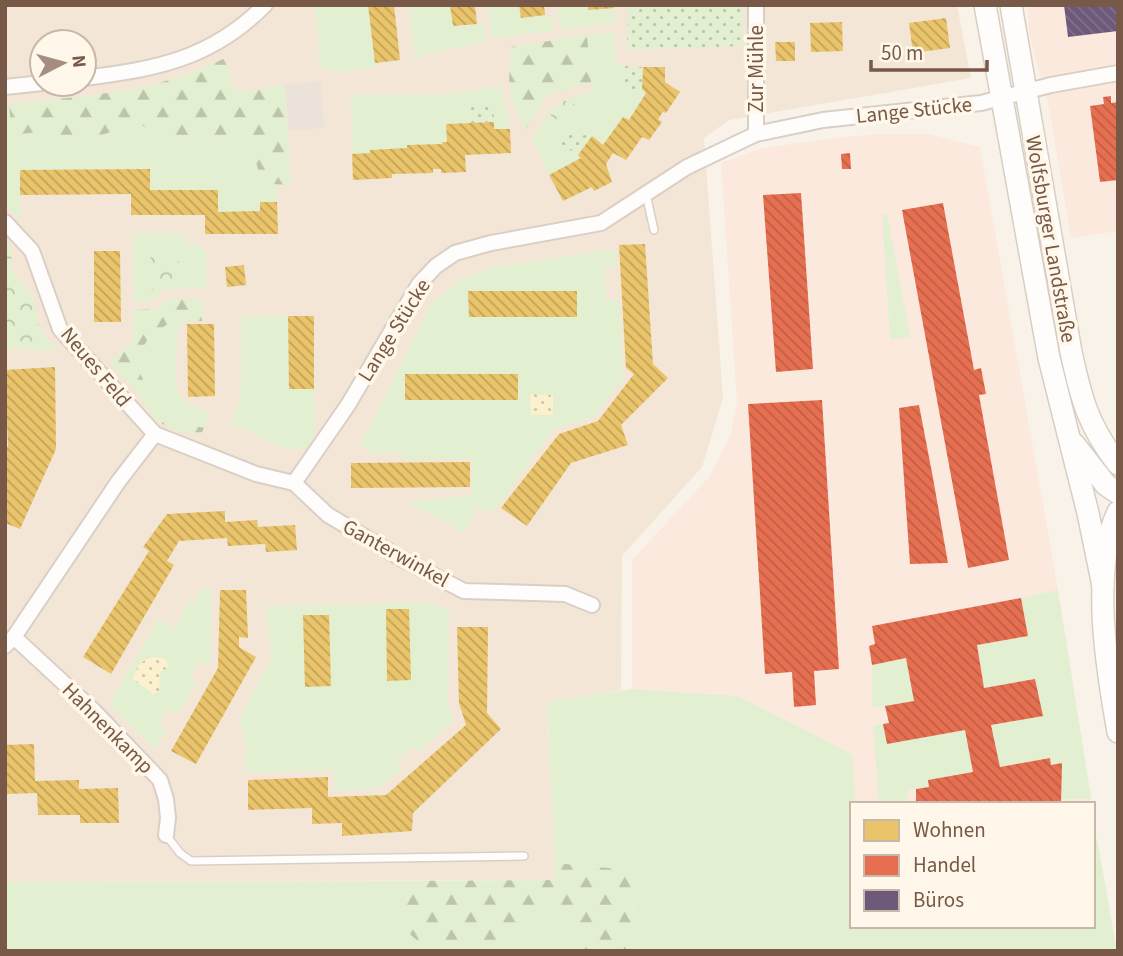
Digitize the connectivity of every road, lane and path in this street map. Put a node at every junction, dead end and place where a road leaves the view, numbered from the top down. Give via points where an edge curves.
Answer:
1 (265, 5) edge
2 (756, 5) edge
3 (985, 5) edge
4 (1011, 5) edge
5 (1118, 73) edge
6 (98, 76) edge
7 (28, 85) edge
8 (5, 87) edge
9 (1025, 92) junction
10 (1000, 98) junction
11 (755, 134) junction
12 (646, 194) junction
13 (5, 222) edge
14 (654, 230) dead end
15 (155, 434) junction
16 (1069, 436) junction
17 (1108, 444) edge
18 (1118, 464) edge
19 (294, 483) junction
20 (1118, 493) edge
21 (1118, 512) edge
22 (1103, 586) junction
23 (592, 605) dead end
24 (10, 642) edge
25 (1118, 732) edge
26 (166, 835) joint
27 (524, 856) dead end

1 - 6 street via 226,37 190,56 144,70
2 - 11 street, Zur Mühle
3 - 10 street, Wolfsburger Landstraße
4 - 9 street, Wolfsburger Landstraße
5 - 9 street, Lange Stücke
7 - 8 street
9 - 10 street, Lange Stücke
9 - 17 street, Wolfsburger Landstraße via 1082,402
10 - 11 street, Lange Stücke via 822,120
10 - 16 street, Wolfsburger Landstraße via 1049,358
11 - 12 street, Lange Stücke
12 - 14 lane
12 - 19 street, Lange Stücke via 601,223 491,243 455,253 436,266 419,284 348,405
13 - 15 street, Neues Feld via 32,251 60,329
15 - 19 street via 256,474
15 - 24 street
16 - 20 street, Wolfsburger Landstraße via 1105,485
16 - 22 street, Wolfsburger Landstraße
17 - 18 street, Wolfsburger Landstraße
19 - 23 street, Ganterwinkel via 328,514 464,590 565,594
21 - 22 street, Wolfsburger Landstraße
22 - 25 street, Wolfsburger Landstraße
24 - 26 street, Hahnenkamp via 95,712 160,780 166,799
26 - 27 lane via 191,861

